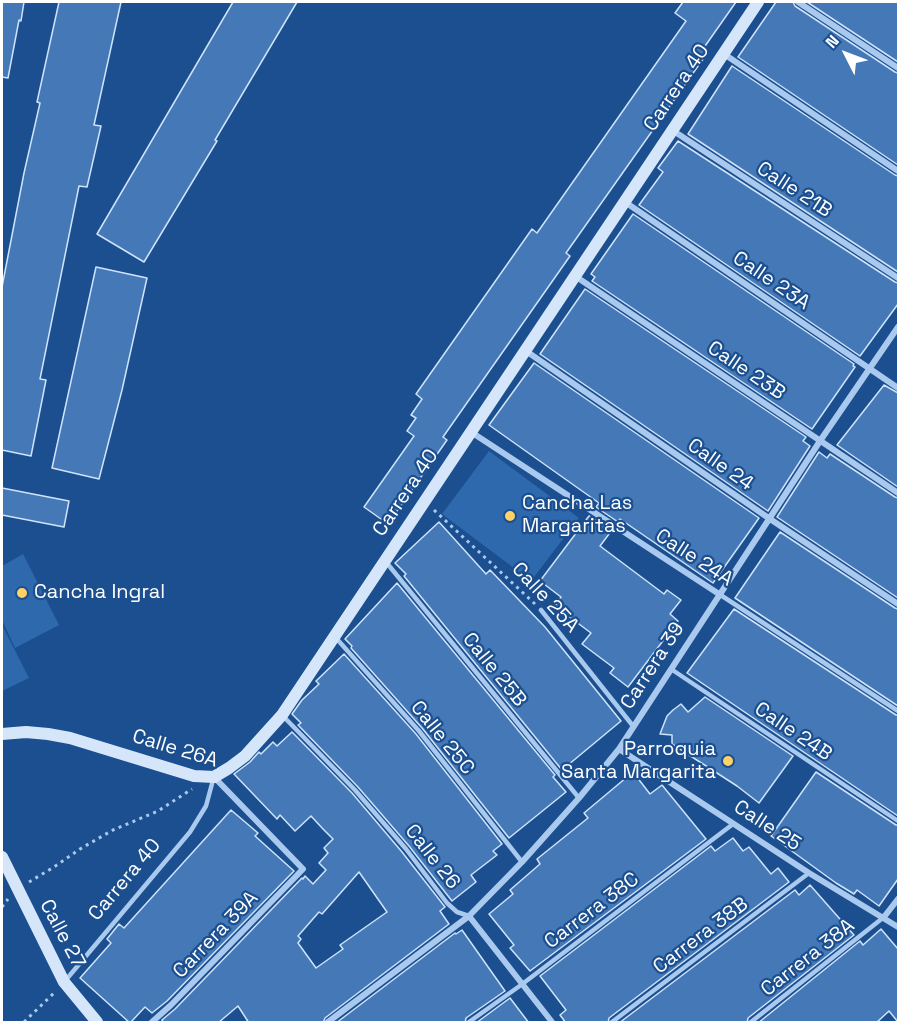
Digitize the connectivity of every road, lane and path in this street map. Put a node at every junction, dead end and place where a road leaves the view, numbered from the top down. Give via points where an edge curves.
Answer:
1 (758, 2) edge
2 (798, 2) edge
3 (724, 53) junction
4 (898, 68) edge
5 (672, 130) junction
6 (898, 171) edge
7 (624, 201) junction
8 (575, 276) junction
9 (898, 278) edge
10 (898, 327) edge
11 (525, 350) junction
12 (870, 368) junction
13 (898, 388) edge
14 (471, 431) junction
15 (820, 441) junction
16 (898, 493) edge
17 (424, 501) junction
18 (770, 519) junction
19 (385, 560) junction
20 (719, 594) junction
21 (898, 604) edge
22 (541, 610) joint
23 (334, 636) junction
24 (671, 669) junction
25 (898, 711) edge
26 (282, 715) junction
27 (633, 726) junction
28 (2, 734) edge
29 (619, 749) junction
30 (214, 777) junction
31 (579, 798) junction
32 (898, 820) edge
33 (733, 824) junction
34 (2, 857) edge
35 (522, 862) junction
36 (303, 869) joint
37 (808, 873) junction
38 (16, 889) junction
39 (898, 899) edge
40 (469, 916) junction
41 (884, 917) junction
42 (898, 927) edge
43 (64, 982) junction
44 (521, 985) junction
45 (24, 1023) edge
46 (97, 1023) edge
47 (152, 1023) edge
48 (328, 1023) edge
49 (469, 1023) edge
50 (552, 1023) edge
51 (612, 1023) edge
52 (751, 1023) edge

1 - 3 street, Carrera 40
2 - 4 street
3 - 5 street, Carrera 40
3 - 6 street
5 - 7 street, Carrera 40
5 - 9 street, Calle 21B
7 - 8 street, Carrera 40
7 - 12 street, Calle 23A
8 - 11 street, Carrera 40
8 - 15 street, Calle 23B
10 - 12 street, Carrera 39
11 - 14 street, Carrera 40
11 - 18 street, Calle 24
12 - 13 street, Calle 23A
12 - 15 street, Carrera 39
14 - 17 street, Carrera 40
14 - 20 street, Calle 24A
15 - 16 street, Calle 23B
15 - 18 street, Carrera 39
17 - 19 street, Carrera 40
17 - 22 path, Calle 25A
18 - 20 street, Carrera 39
18 - 21 street, Calle 24
19 - 23 street, Carrera 40
19 - 31 lane, Calle 25B
20 - 24 street, Carrera 39
20 - 25 lane, Calle 24A
22 - 27 lane, Calle 25A
23 - 26 street, Carrera 40
23 - 35 lane, Calle 25C via 419,731
24 - 27 street, Carrera 39
24 - 32 lane, Calle 24B
26 - 30 street, Carrera 40 via 245,756
26 - 40 lane, Calle 26 via 355,790 447,903
27 - 29 street, Carrera 39
28 - 30 street, Calle 26A via 26,732 70,738 194,776
29 - 31 street, Carrera 39
29 - 33 street, Calle 25
30 - 36 street, Calle 26A
30 - 38 path via 158,811 113,830
30 - 43 lane, Carrera 40 via 206,806 190,832
31 - 35 street, Carrera 39
33 - 37 street, Calle 25
33 - 44 lane, Carrera 38C
34 - 38 street, Calle 27
35 - 40 street, Carrera 39
36 - 47 street, Carrera 39A
37 - 41 street, Calle 25
37 - 51 lane, Carrera 38B
38 - 43 street, Calle 27
39 - 41 street
40 - 44 street, Calle 26
40 - 48 street, Carrera 39
41 - 42 street, Calle 25
41 - 52 lane, Carrera 38A
43 - 45 path
43 - 46 street, Calle 27
44 - 49 lane, Carrera 38C
44 - 50 street, Calle 26

